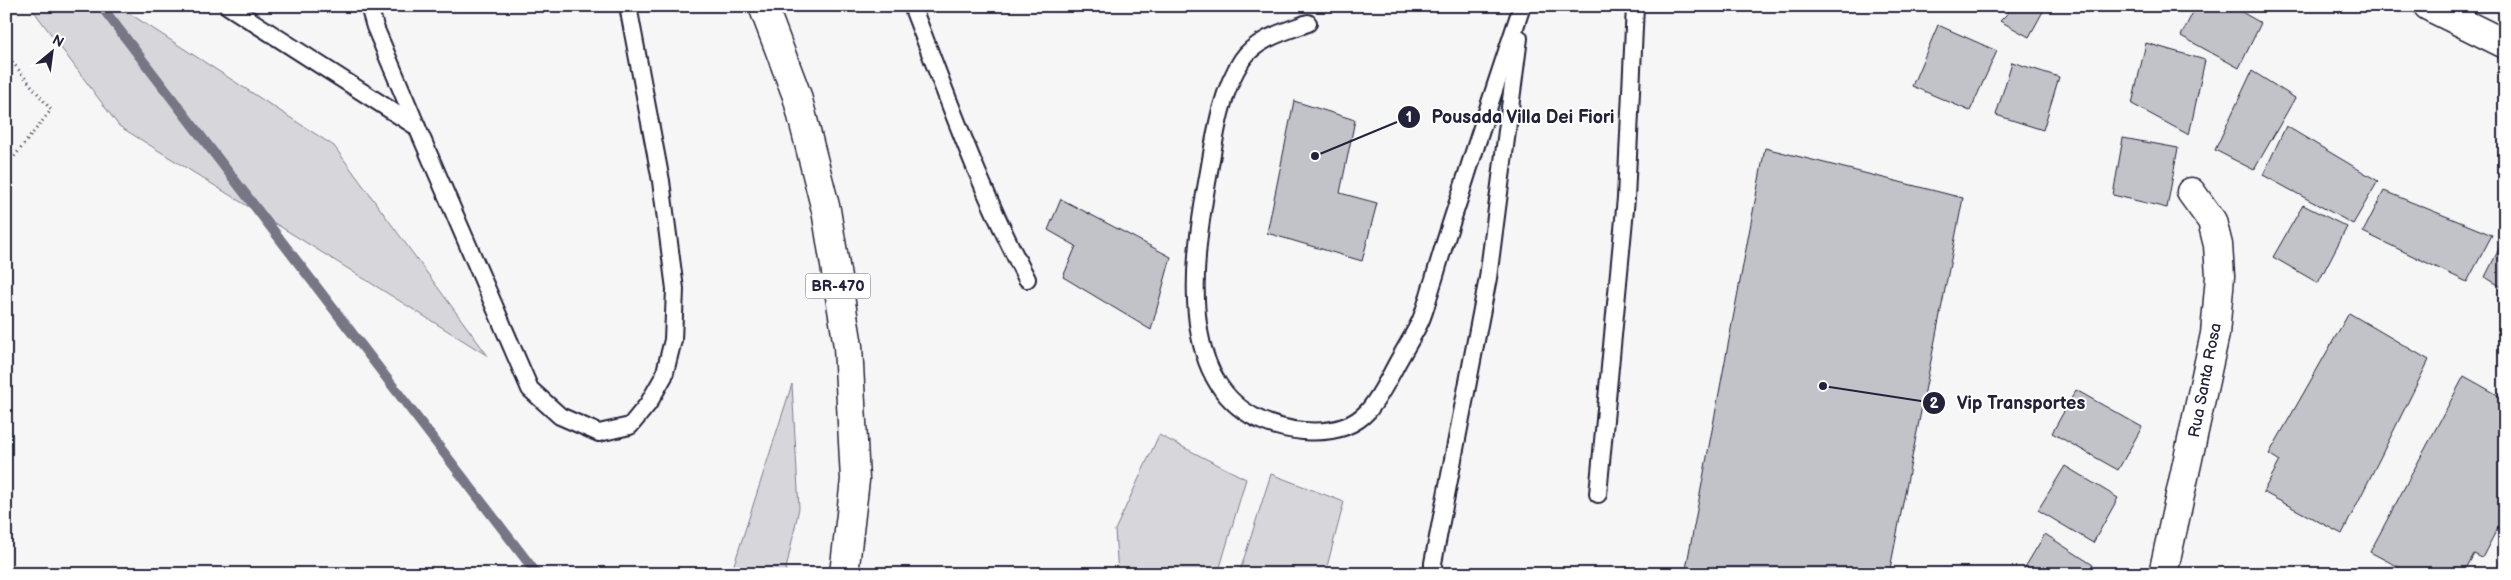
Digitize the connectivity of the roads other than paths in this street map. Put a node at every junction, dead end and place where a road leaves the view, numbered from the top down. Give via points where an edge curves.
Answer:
1 (228, 6) edge
2 (369, 6) edge
3 (628, 6) edge
4 (764, 6) edge
5 (912, 6) edge
6 (1522, 6) edge
7 (1635, 6) edge
8 (2428, 6) edge
9 (1308, 23) dead end
10 (2505, 44) edge
11 (417, 127) junction
12 (2191, 192) dead end
13 (1027, 279) dead end
14 (1598, 494) dead end
15 (844, 574) edge
16 (1433, 574) edge
17 (2163, 574) edge

1 - 11 lane
2 - 11 lane via 375,28
3 - 11 lane via 661,181 676,289 673,340 664,376 648,404 630,426 598,433 560,416 530,389
4 - 15 main road, BR-470 via 797,96 826,210 848,346 855,480
5 - 13 lane via 971,159
6 - 9 lane via 1420,320 1368,411 1341,429 1324,432 1270,424 1241,408 1228,396 1204,356 1197,329 1195,301 1203,207 1230,83 1243,58 1258,44
6 - 16 lane via 1488,278
7 - 14 lane via 1626,198
8 - 10 main road
12 - 17 main road, Rua Santa Rosa via 2212,221 2220,276 2215,334

